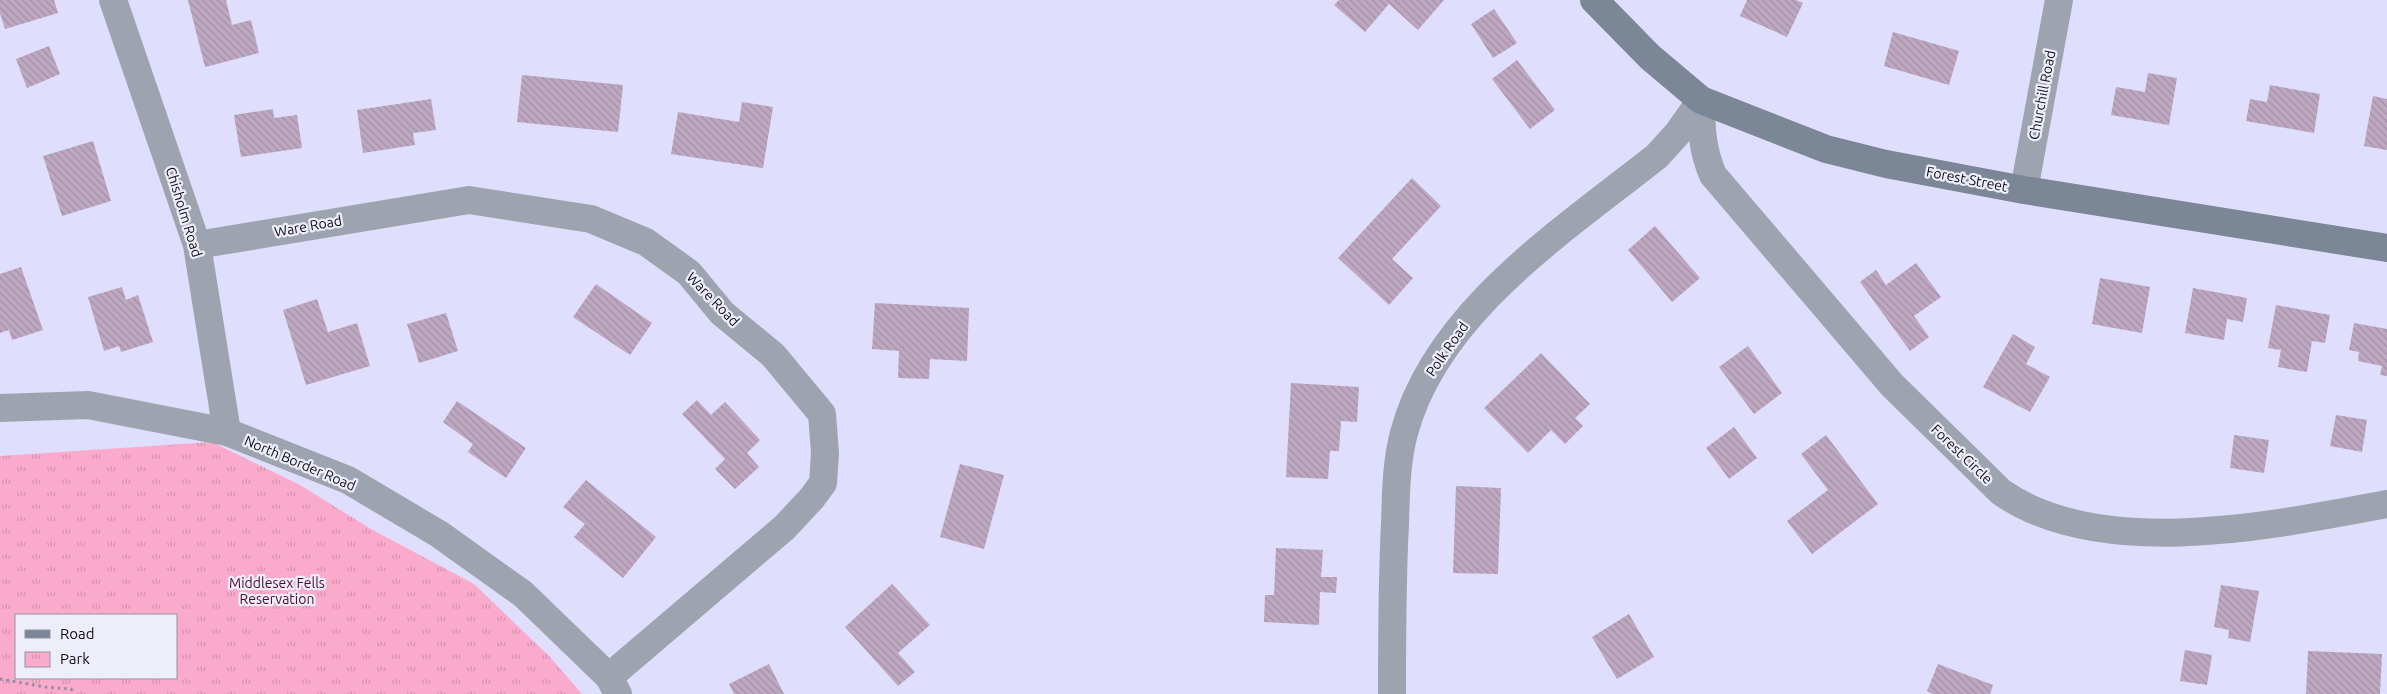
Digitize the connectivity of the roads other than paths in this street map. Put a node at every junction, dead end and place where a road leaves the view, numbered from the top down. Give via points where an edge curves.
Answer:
1 (112, 0) edge
2 (1594, 0) edge
3 (2059, 0) edge
4 (1701, 100) junction
5 (2024, 190) junction
6 (196, 245) junction
7 (2387, 248) edge
8 (0, 408) edge
9 (227, 432) junction
10 (2387, 504) edge
11 (613, 686) edge
12 (1392, 694) edge

1 - 6 street, Chisholm Road
2 - 4 main road, Forest Street via 1645,52
3 - 5 street, Churchill Road
4 - 5 main road, Forest Street via 1826,150
4 - 10 street, Forest Circle via 1706,160 1713,174 1892,385 2001,492 2020,505 2058,518 2104,528 2156,533 2234,529
4 - 12 street, Polk Road via 1657,156 1515,268 1493,290 1435,360 1423,383 1404,433 1397,471 1391,595
5 - 7 main road, Forest Street
6 - 9 street, Chisholm Road
6 - 11 street, Ware Road via 469,200 591,219 646,242 689,273 722,313 773,355 822,414 823,483 785,527
8 - 9 street, North Border Road via 88,405
9 - 11 street, North Border Road via 348,480 439,534 523,594

